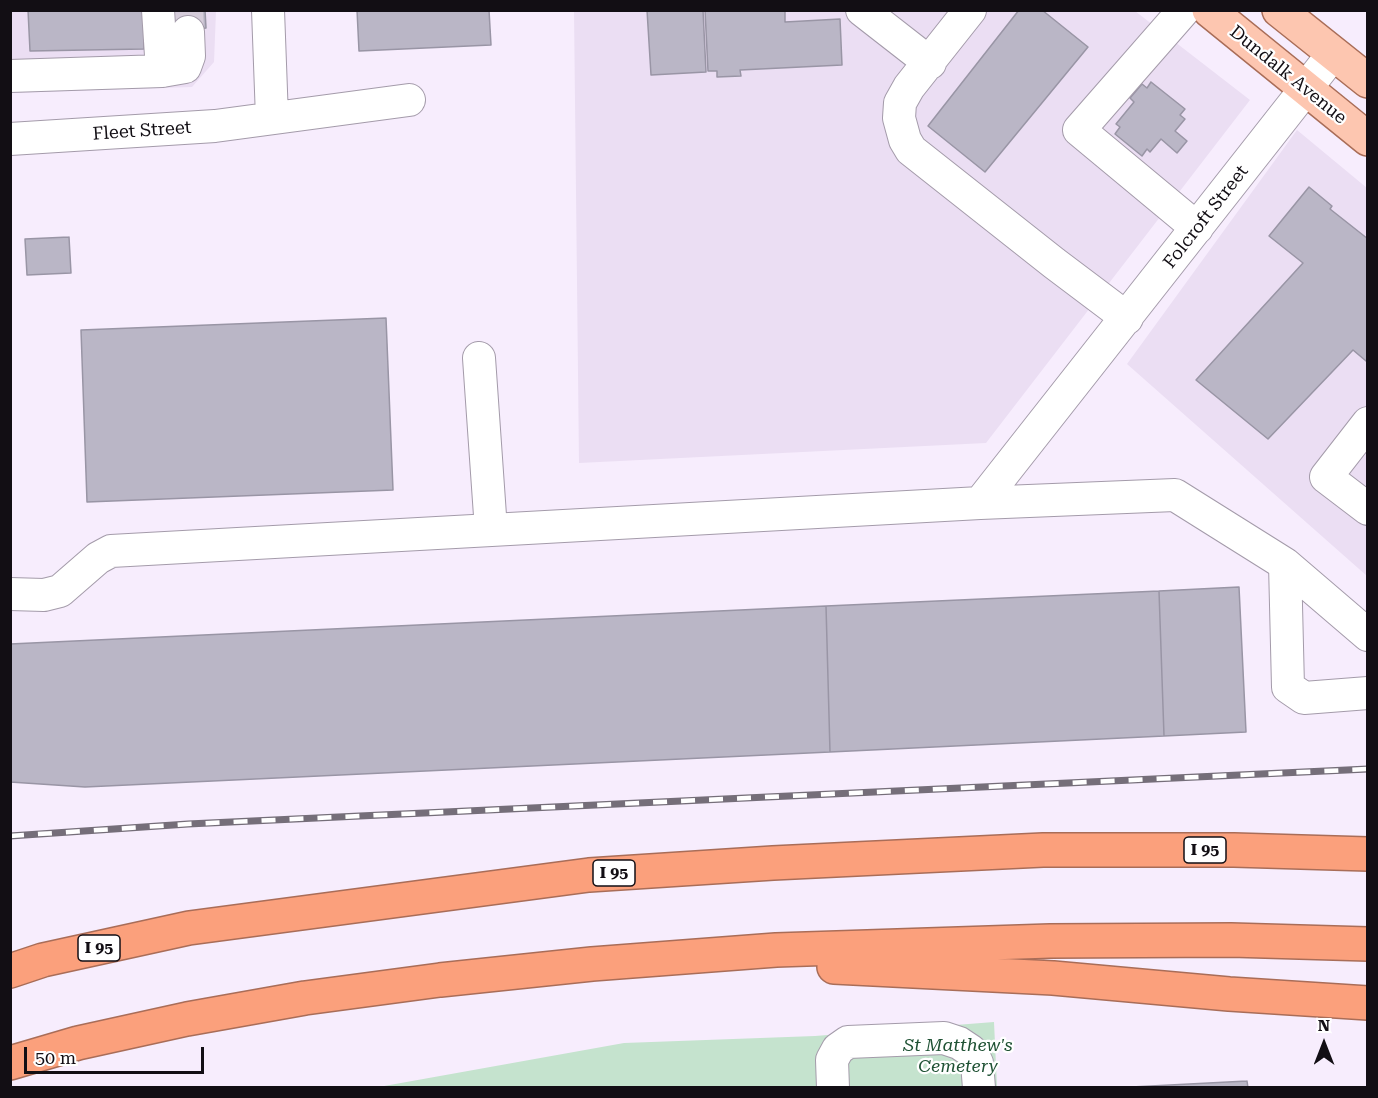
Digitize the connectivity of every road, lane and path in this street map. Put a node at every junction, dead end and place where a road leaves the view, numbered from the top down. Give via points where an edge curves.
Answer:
1 (158, 10) edge
2 (268, 10) edge
3 (862, 10) edge
4 (970, 10) edge
5 (1184, 10) edge
6 (1209, 10) edge
7 (1279, 10) edge
8 (188, 32) tunnel mouth
9 (1333, 54) junction
10 (930, 63) junction
11 (162, 71) junction
12 (10, 76) edge
13 (1368, 81) edge
14 (1306, 89) junction
15 (409, 100) dead end
16 (272, 118) junction
17 (10, 139) edge
18 (1368, 139) edge
19 (1197, 228) junction
20 (1127, 318) junction
21 (479, 358) dead end
22 (1368, 423) edge
23 (980, 503) junction
24 (1368, 509) edge
25 (491, 530) junction
26 (1285, 564) junction
27 (10, 594) edge
28 (1368, 634) edge
29 (1368, 693) edge
30 (1368, 854) edge
31 (1368, 944) edge
32 (592, 964) junction
33 (10, 971) edge
34 (1368, 1003) edge
35 (10, 1063) edge
36 (833, 1088) edge
37 (979, 1088) edge

1 - 11 street
2 - 16 street
3 - 10 street
4 - 10 street
5 - 19 street via 1079,130
6 - 14 main road, Dundalk Avenue
7 - 9 main road
8 - 11 street via 189,56 185,67
9 - 13 main road
9 - 14 street, Folcroft Street
10 - 20 street via 900,103 900,129 911,150
11 - 12 street
14 - 18 main road, Dundalk Avenue
14 - 19 street, Folcroft Street
15 - 16 street, Fleet Street
16 - 17 street, Fleet Street via 215,126
19 - 20 street, Folcroft Street
20 - 23 street, Folcroft Street
21 - 25 street
22 - 24 street via 1326,477
23 - 25 street
23 - 26 street via 1175,495
25 - 27 street via 111,551 60,591 44,596
26 - 28 street
26 - 29 street via 1288,687 1304,698
30 - 33 highway, I 95 via 1043,850 589,874 189,928
31 - 32 highway via 1050,941 776,950
32 - 34 highway via 777,965 1030,977
32 - 35 highway via 304,998 78,1043
36 - 37 street via 832,1060 848,1042 944,1038 971,1051 977,1063

